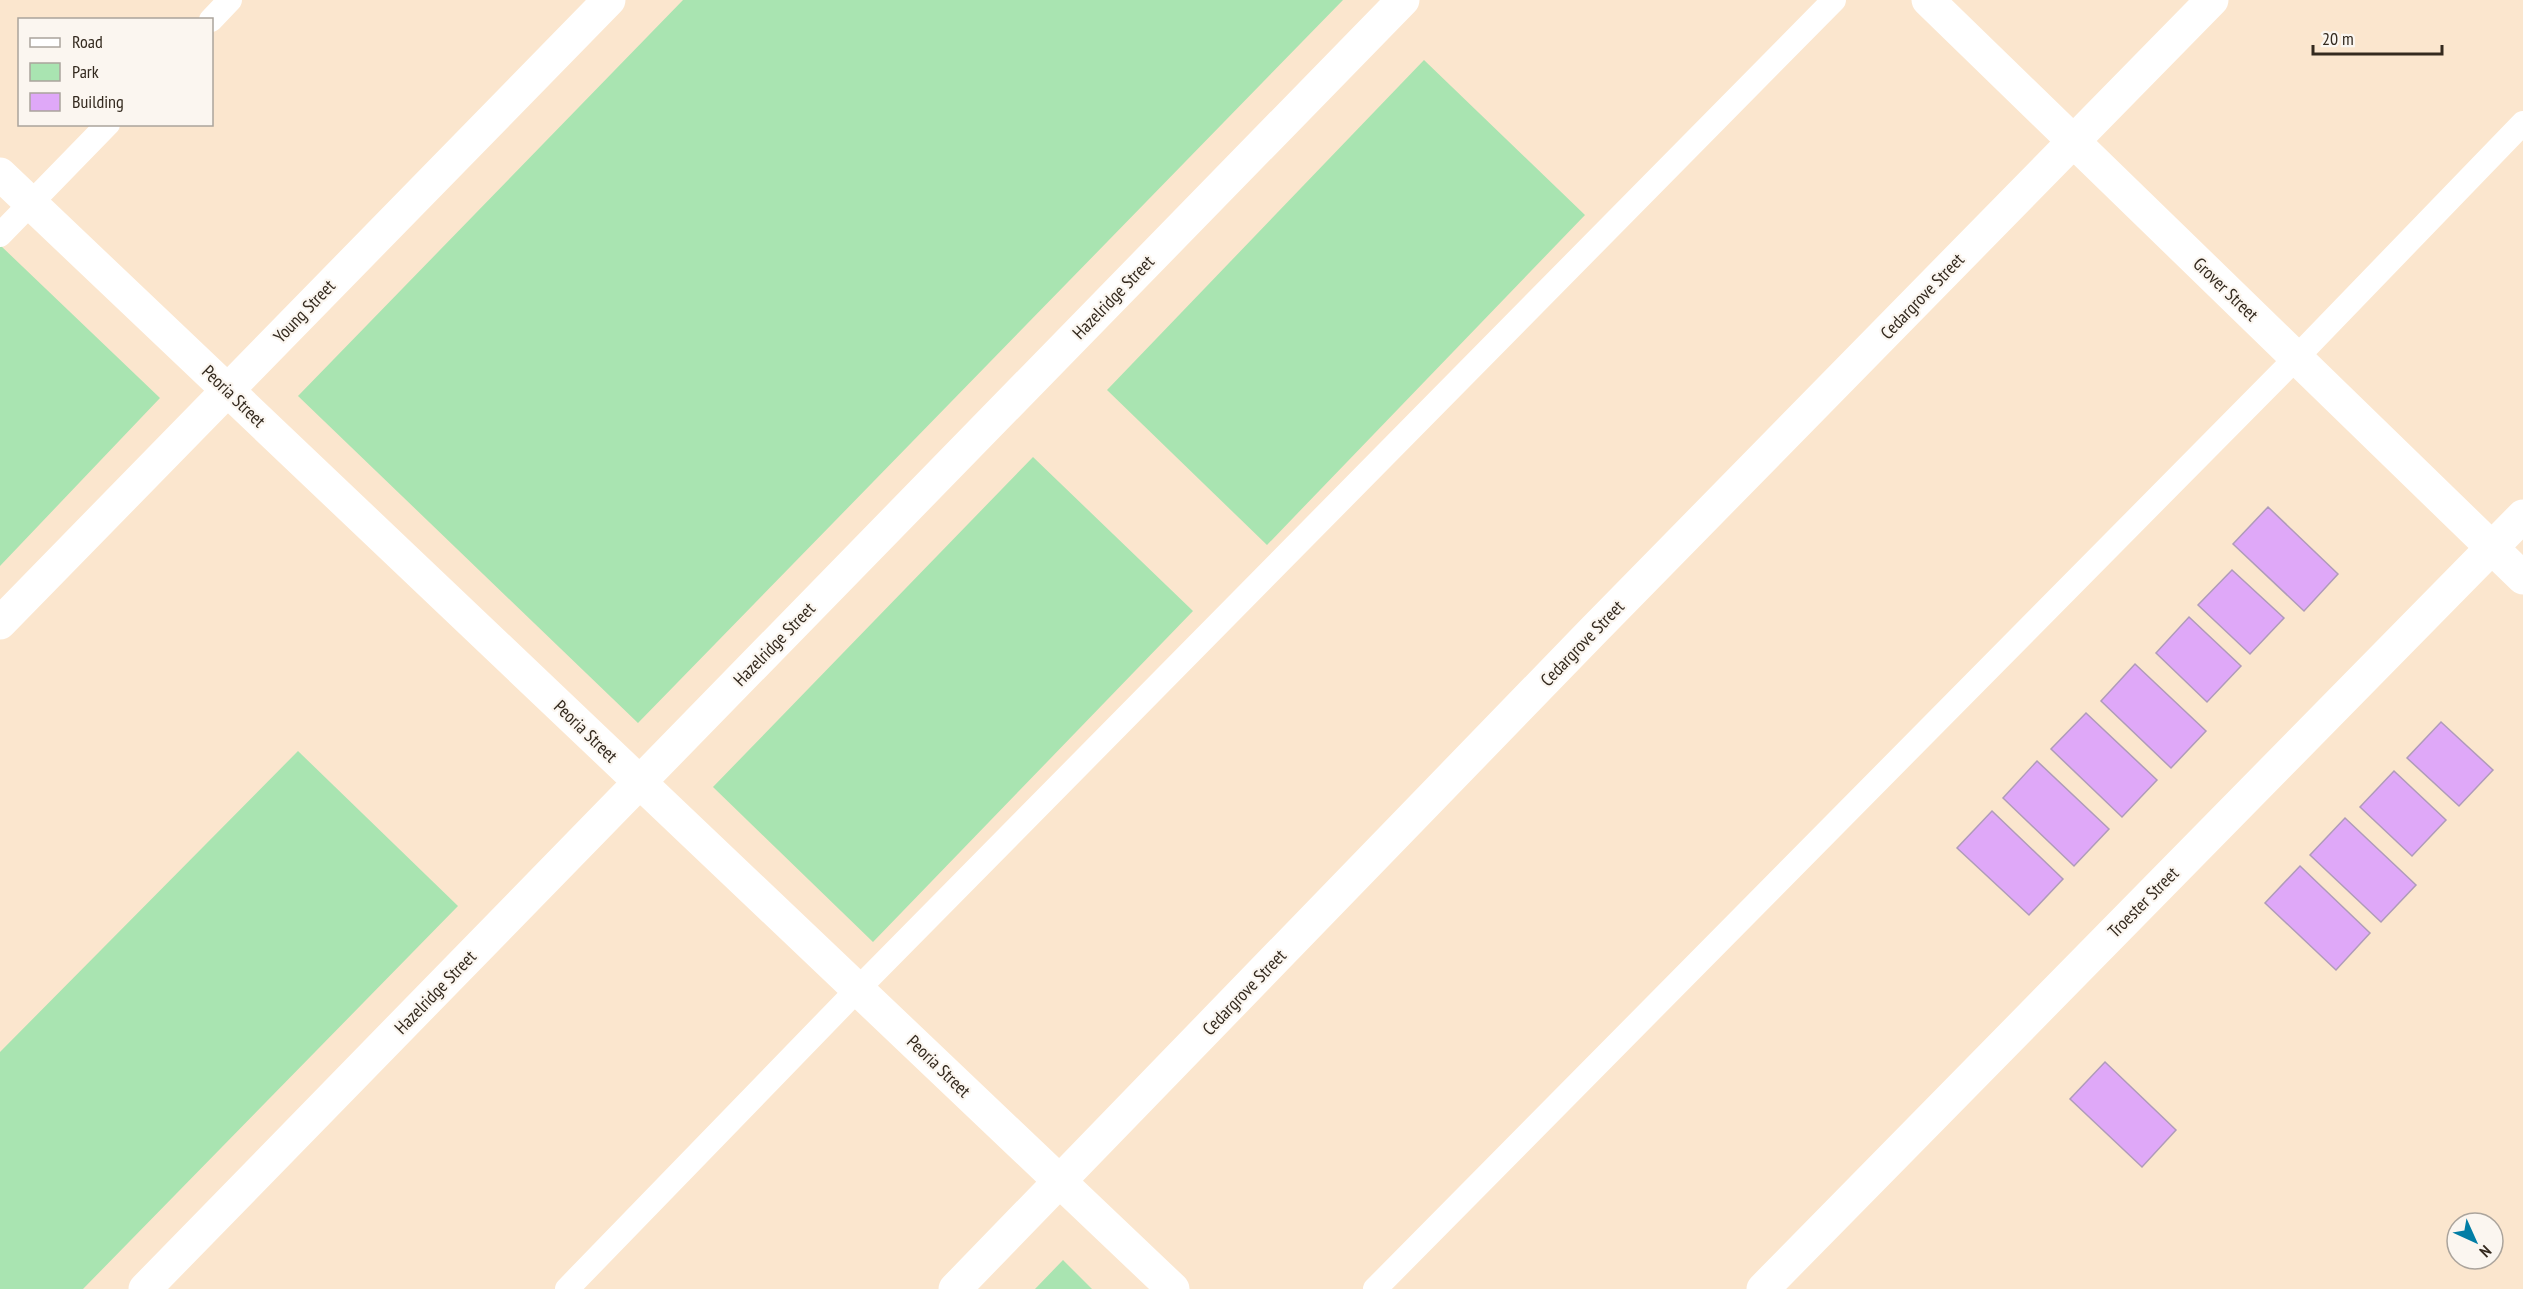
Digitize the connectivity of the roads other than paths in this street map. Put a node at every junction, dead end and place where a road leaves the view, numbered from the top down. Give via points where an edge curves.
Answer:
1 (230, 0) edge
2 (609, 0) edge
3 (1403, 0) edge
4 (1834, 0) edge
5 (1928, 0) edge
6 (2212, 0) edge
7 (213, 18) edge
8 (2523, 123) edge
9 (106, 126) edge
10 (2074, 141) junction
11 (0, 174) edge
12 (31, 203) junction
13 (0, 235) edge
14 (2296, 358) junction
15 (227, 390) junction
16 (2523, 516) edge
17 (2492, 548) junction
18 (2523, 578) edge
19 (0, 623) edge
20 (639, 782) junction
21 (858, 989) junction
22 (1060, 1181) junction
23 (145, 1289) edge
24 (567, 1289) edge
25 (955, 1289) edge
26 (1173, 1289) edge
27 (1375, 1289) edge
28 (1763, 1289) edge

1 - 7 lane
2 - 15 street, Young Street
3 - 20 street, Hazelridge Street
4 - 21 lane
5 - 10 street, Grover Street
6 - 10 street, Cedargrove Street
8 - 14 lane
9 - 12 lane
10 - 14 street, Grover Street
10 - 22 street, Cedargrove Street
11 - 12 street, Peoria Street
12 - 13 lane
12 - 15 street, Peoria Street
14 - 17 street, Grover Street
14 - 27 lane
15 - 19 street, Young Street
15 - 20 street, Peoria Street
16 - 17 street, Troester Street
17 - 18 street, Grover Street
17 - 28 street, Troester Street
20 - 21 street, Peoria Street
20 - 23 street, Hazelridge Street
21 - 22 street, Peoria Street
21 - 24 lane
22 - 25 street, Cedargrove Street
22 - 26 street, Peoria Street

